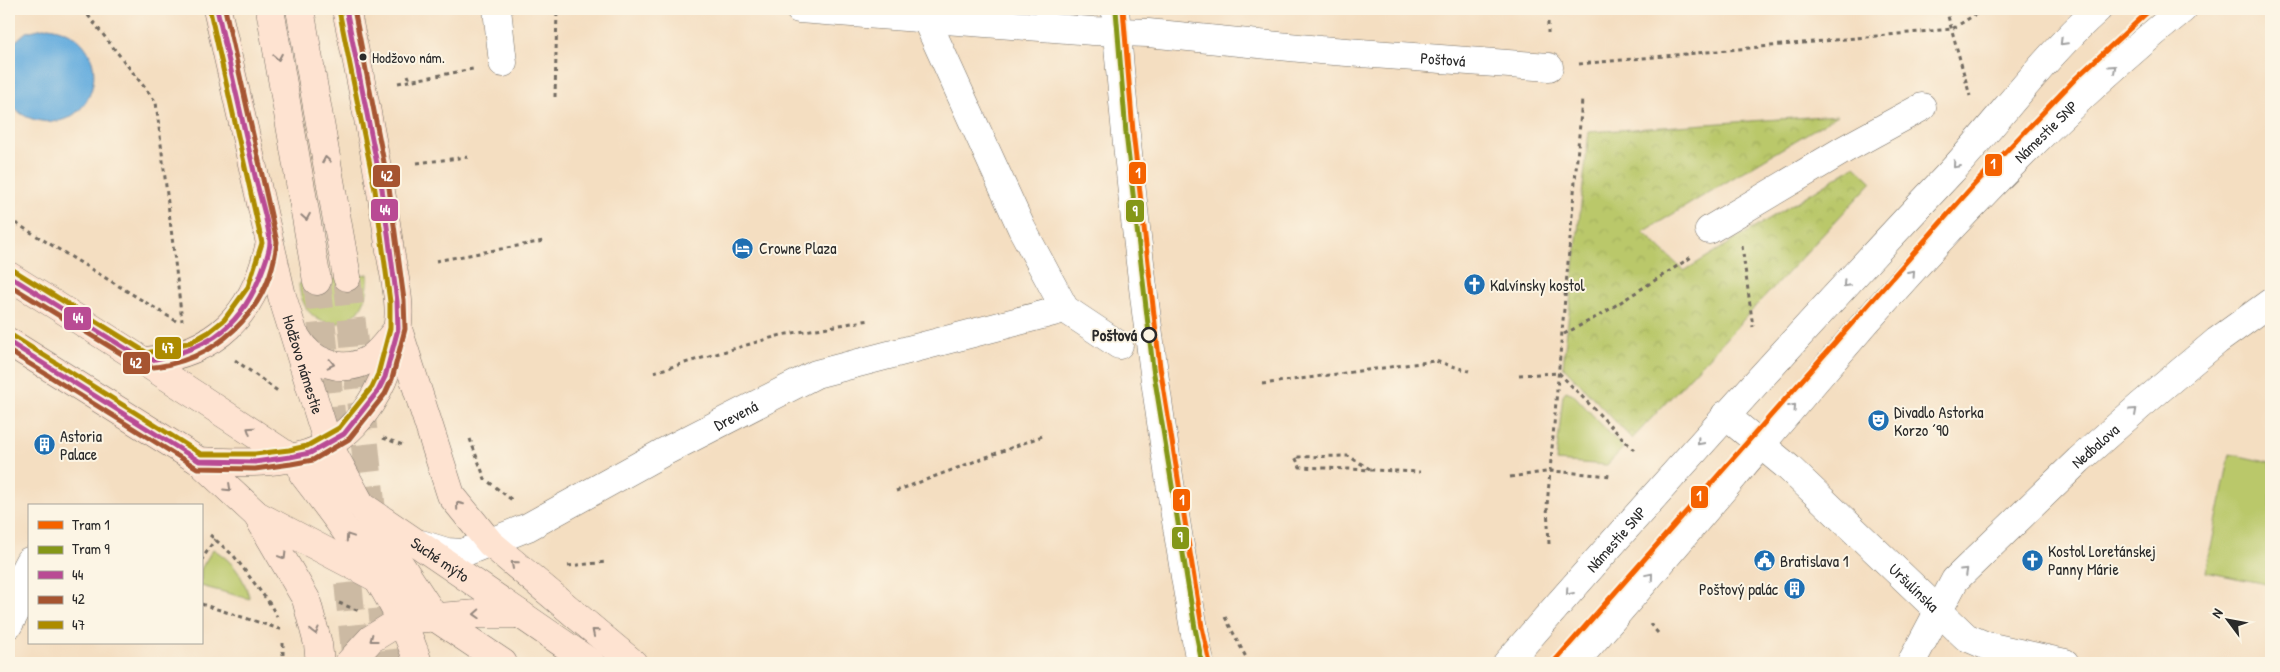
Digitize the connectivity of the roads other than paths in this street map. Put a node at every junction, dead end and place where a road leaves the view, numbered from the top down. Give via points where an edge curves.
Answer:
1 (217, 9) edge
2 (270, 9) edge
3 (300, 9) edge
4 (346, 9) edge
5 (497, 9) edge
6 (799, 9) edge
7 (2098, 9) edge
8 (2183, 9) edge
9 (926, 18) junction
10 (1116, 20) edge
11 (503, 63) road end
12 (1549, 67) road end
13 (1922, 107) dead end
14 (1703, 242) road end
15 (270, 243) junction
16 (9, 276) edge
17 (347, 277) tunnel mouth
18 (317, 281) tunnel mouth
19 (2271, 302) edge
20 (1065, 309) junction
21 (398, 329) junction
22 (295, 335) junction
23 (9, 342) edge
24 (1119, 345) dead end
25 (146, 361) junction
26 (1725, 415) junction
27 (328, 444) junction
28 (1760, 444) junction
29 (290, 457) junction
30 (199, 461) junction
31 (360, 503) junction
32 (257, 515) junction
33 (490, 543) junction
34 (421, 544) junction
35 (28, 564) edge
36 (375, 577) junction
37 (28, 589) edge
38 (1937, 611) junction
39 (520, 614) junction
40 (13, 615) edge
41 (435, 618) junction
42 (402, 620) junction
43 (320, 663) edge
44 (349, 663) edge
45 (418, 663) edge
46 (503, 663) edge
47 (591, 663) edge
48 (633, 663) edge
49 (1200, 663) edge
50 (1507, 663) edge
51 (1574, 663) edge
52 (1911, 663) edge
53 (2064, 663) edge

1 - 15 main road, Hodžovo námestie
2 -> 18 main road
17 -> 3 main road
4 - 21 main road via 382,189
5 - 11 street
6 - 9 street, Poštová
7 -> 26 street, Námestie SNP via 2057,48 1953,169
28 -> 8 street, Námestie SNP via 2026,150 2141,43
9 - 10 street, Poštová
9 - 20 street via 1022,229
10 - 12 street, Poštová via 1148,33
10 - 49 street via 1124,125 1154,388
13 - 14 street via 1738,214
15 - 22 main road, Hodžovo námestie
15 - 25 main road via 254,294 230,324 189,353
16 - 25 main road
38 -> 19 street, Nedbalova via 1955,580 2079,460 2217,341
20 - 24 street
20 - 33 street, Drevená via 816,374 528,527
22 -> 21 main road via 309,354 322,362 340,366 369,360
21 - 27 main road via 378,391 344,434
33 -> 21 main road via 451,495
22 - 27 main road, Hodžovo námestie
23 - 30 main road
29 -> 25 main road
26 - 28 street
26 -> 50 street, Námestie SNP
27 - 29 main road via 310,453
27 - 31 main road, Hodžovo námestie
28 - 38 street, Uršulínska
51 -> 28 street, Námestie SNP
29 - 30 main road via 255,462
29 - 31 main road, Suché mýto
36 -> 29 main road via 323,499
30 -> 32 main road
31 - 34 main road, Suché mýto
31 - 41 main road, Hodžovo námestie
32 - 36 main road
32 -> 43 main road via 306,599
33 - 34 street, Drevená via 463,553
48 -> 33 main road
34 - 39 main road, Suché mýto
35 - 40 street
36 - 41 main road
36 - 42 main road
37 - 40 street
38 - 52 street, Nedbalova
38 - 53 street, Uršulínska via 1966,637 1978,643
39 -> 41 main road
39 - 47 main road, Suché mýto
41 - 42 main road
41 - 46 main road
42 -> 44 main road via 371,639
42 - 45 main road

